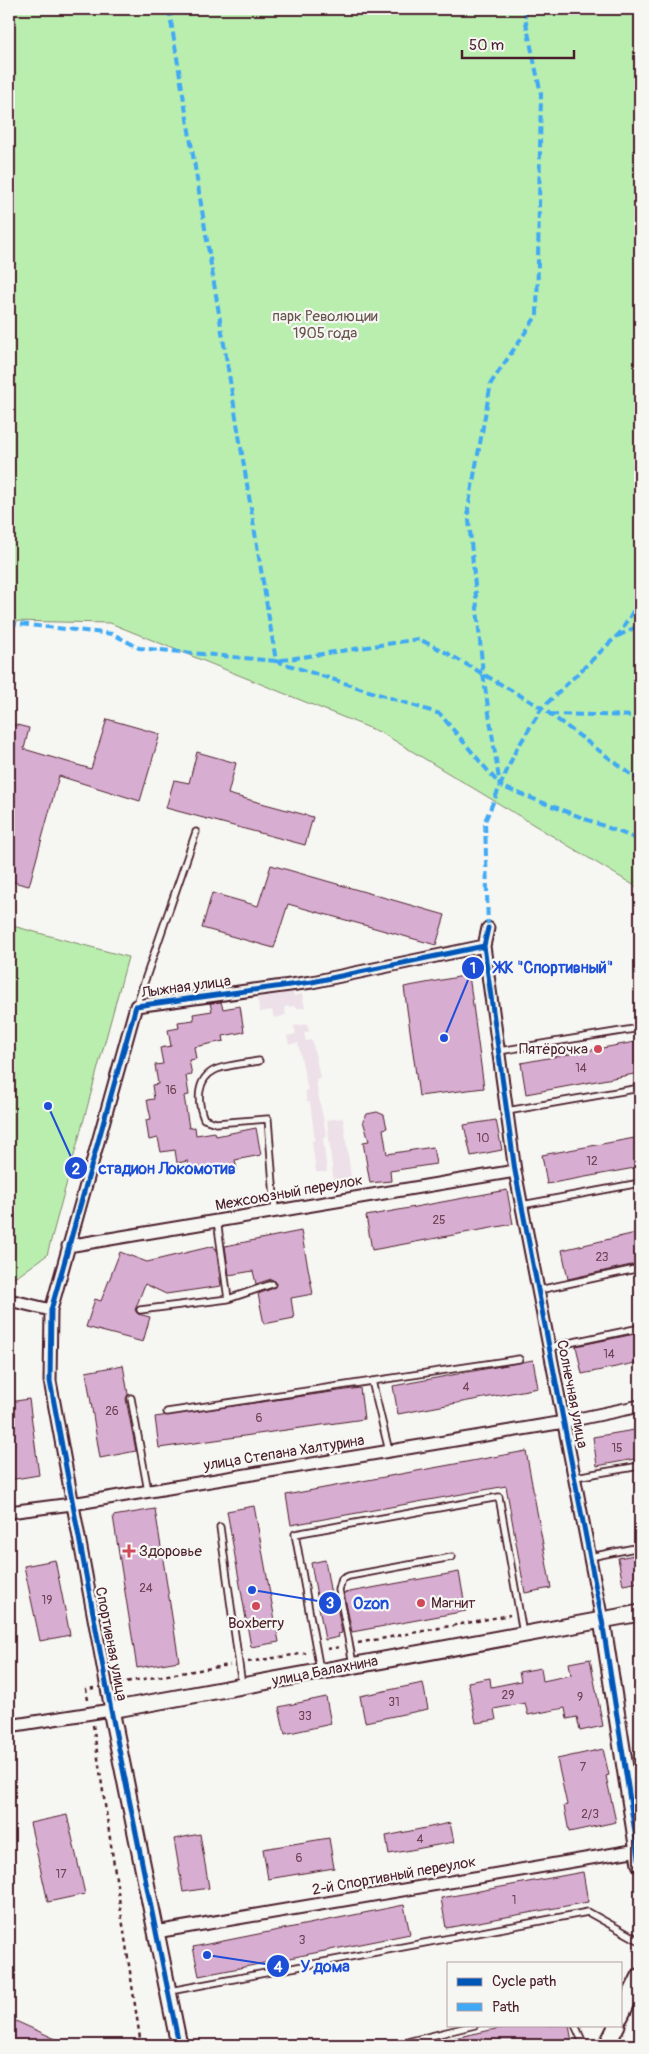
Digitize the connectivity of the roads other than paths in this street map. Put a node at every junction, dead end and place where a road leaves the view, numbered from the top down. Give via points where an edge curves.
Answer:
1 (196, 832) dead end
2 (488, 928) dead end
3 (484, 946) junction
4 (136, 1006) junction
5 (640, 1028) edge
6 (499, 1051) junction
7 (259, 1061) dead end
8 (640, 1088) edge
9 (507, 1111) junction
10 (515, 1170) junction
11 (640, 1183) edge
12 (522, 1205) junction
13 (275, 1210) junction
14 (217, 1220) junction
15 (68, 1246) junction
16 (640, 1268) edge
17 (272, 1284) dead end
18 (539, 1290) junction
19 (228, 1299) junction
20 (9, 1300) edge
21 (51, 1310) junction
22 (140, 1310) dead end
23 (640, 1328) edge
24 (550, 1347) junction
25 (519, 1360) dead end
26 (372, 1382) junction
27 (131, 1398) dead end
28 (640, 1406) edge
29 (167, 1412) dead end
30 (564, 1422) junction
31 (389, 1451) junction
32 (640, 1466) edge
33 (575, 1478) junction
34 (148, 1491) junction
35 (72, 1504) junction
36 (9, 1512) edge
37 (220, 1527) dead end
38 (640, 1547) edge
39 (452, 1557) dead end
40 (590, 1557) junction
41 (640, 1613) edge
42 (602, 1620) junction
43 (524, 1635) junction
44 (353, 1666) junction
45 (320, 1672) junction
46 (242, 1687) junction
47 (111, 1710) junction
48 (9, 1726) edge
49 (634, 1790) edge
50 (639, 1857) edge
51 (156, 1932) junction
52 (640, 1941) edge
53 (640, 1976) edge
54 (168, 1991) junction
55 (622, 2014) edge
56 (471, 2026) edge
57 (575, 2026) edge
58 (616, 2026) edge
59 (179, 2045) edge
60 (395, 2045) edge
61 (584, 2045) edge
62 (607, 2045) edge

1 - 4 lane
2 - 3 street, Солнечная улица
3 - 4 street, Лыжная улица via 312,982
3 - 6 street, Солнечная улица
4 - 15 street, Лыжная улица
5 - 6 lane
6 - 9 street, Солнечная улица
7 - 13 lane via 215,1070 203,1081 198,1093 204,1119 216,1123 268,1119
8 - 9 lane
9 - 10 street, Солнечная улица
10 - 12 street, Солнечная улица
10 - 13 street, Межсоюзный переулок
11 - 12 lane
12 - 18 street, Солнечная улица
13 - 14 street, Межсоюзный переулок
14 - 15 street, Межсоюзный переулок
14 - 19 lane
15 - 21 street, Спортивная улица
16 - 18 lane
17 - 19 lane
18 - 24 street, Солнечная улица
19 - 22 lane
20 - 21 street
21 - 35 street, Спортивная улица via 50,1381
23 - 24 lane
24 - 30 street, Солнечная улица
25 - 26 lane
26 - 29 lane
26 - 31 lane
27 - 34 lane
28 - 30 street, улица Степана Халтурина
30 - 31 street, улица Степана Халтурина
30 - 33 street, Солнечная улица
31 - 34 street, улица Степана Халтурина
32 - 33 lane
33 - 40 street, Солнечная улица
34 - 35 street, улица Степана Халтурина
35 - 36 street, улица Степана Халтурина
35 - 47 street, Спортивная улица
37 - 46 lane
38 - 40 lane
39 - 44 lane via 342,1579 339,1590
40 - 42 street, Солнечная улица
41 - 42 street, улица Балахнина
42 - 43 street, улица Балахнина
42 - 49 street, Солнечная улица
43 - 44 street, улица Балахнина
43 - 45 lane via 499,1497 295,1534
44 - 45 street, улица Балахнина
45 - 46 street, улица Балахнина
46 - 47 street, улица Балахнина
47 - 48 street, улица Балахнина
47 - 51 street, Спортивная улица
49 - 50 street, Солнечная улица
50 - 51 street, 2-й Спортивный переулок
51 - 54 street, Спортивная улица
52 - 54 lane via 588,1912
53 - 55 street
54 - 59 street, Спортивная улица
56 - 60 lane
57 - 61 lane
58 - 62 street

